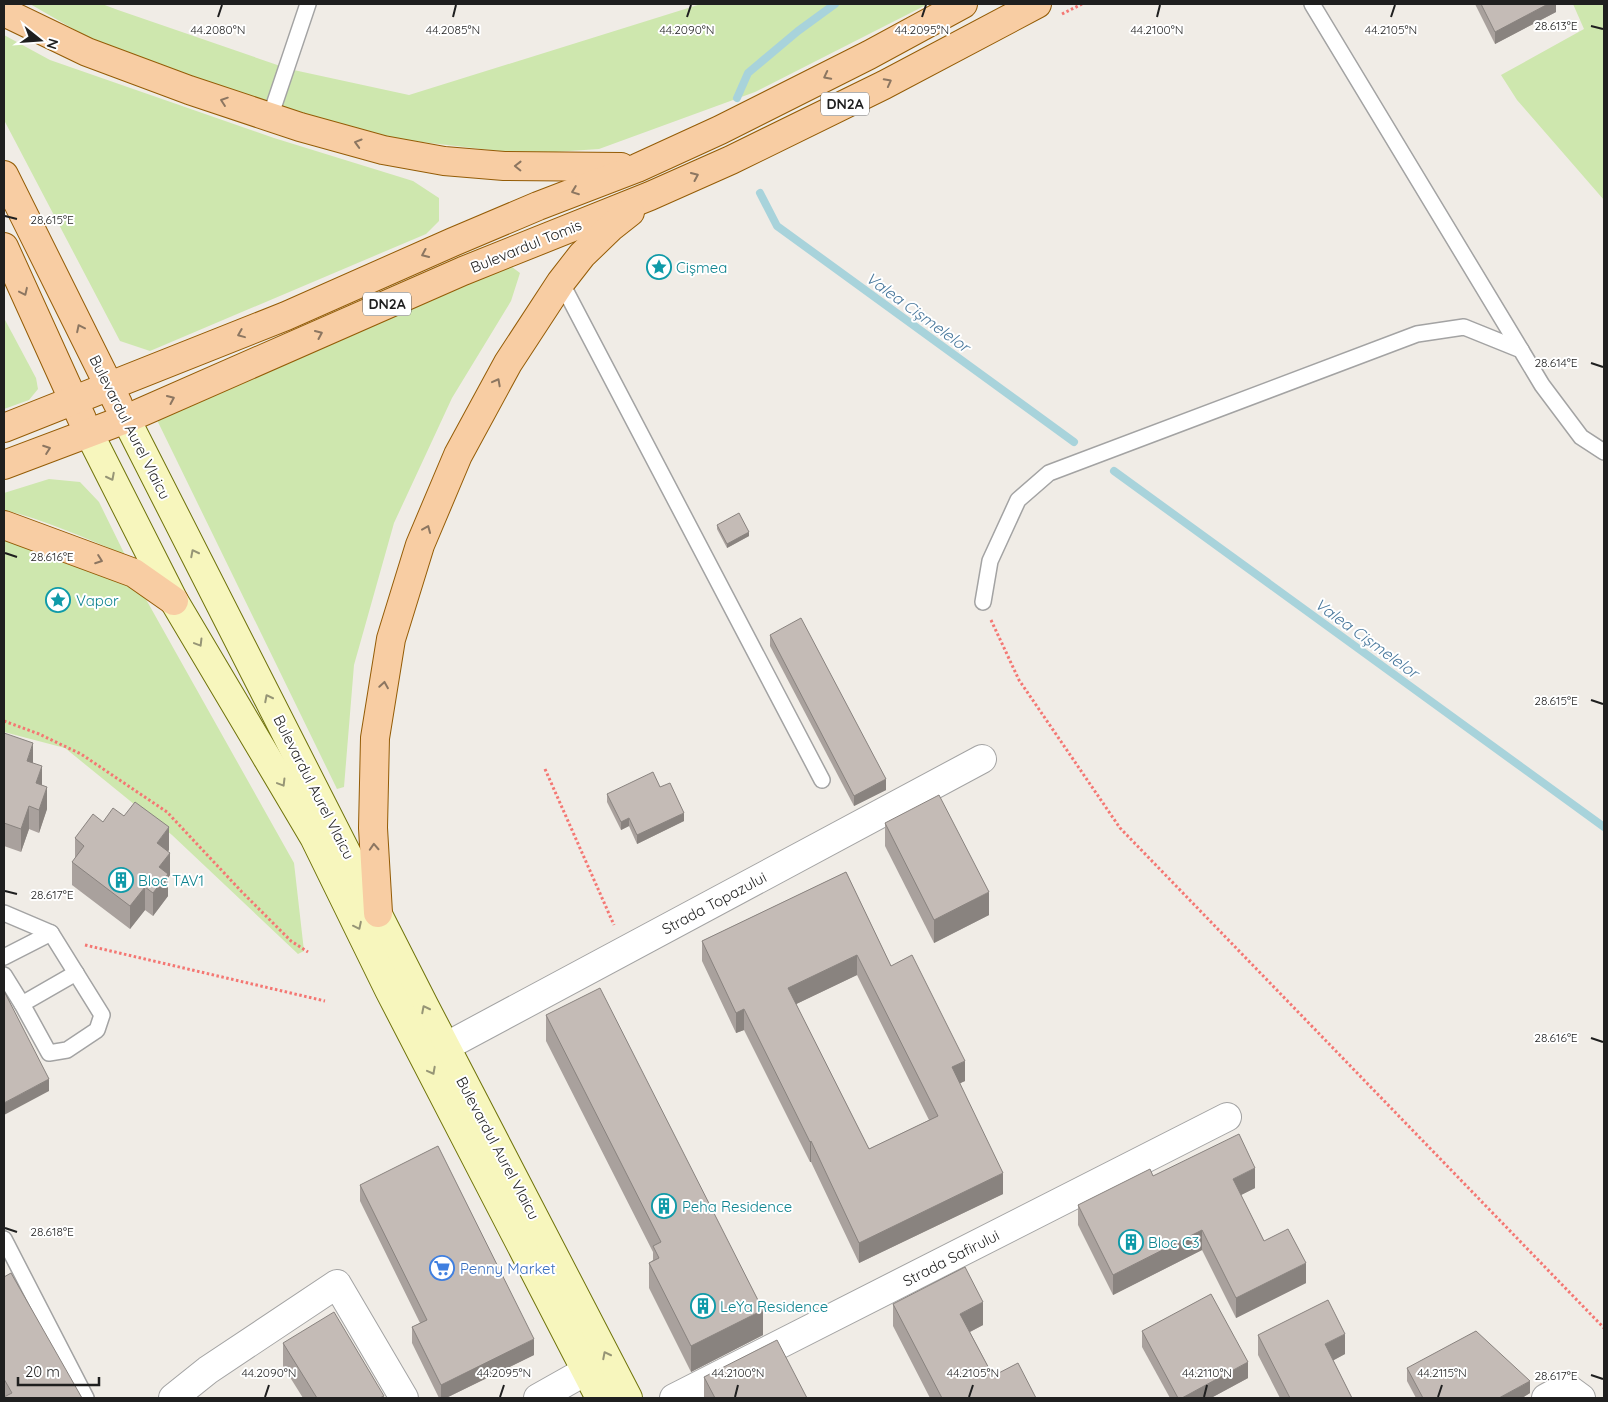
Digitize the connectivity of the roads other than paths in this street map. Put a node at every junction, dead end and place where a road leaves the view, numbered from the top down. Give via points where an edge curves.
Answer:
1 (308, 4) edge
2 (963, 4) edge
3 (1037, 4) edge
4 (1312, 4) edge
5 (4, 12) edge
6 (270, 117) junction
7 (637, 168) junction
8 (4, 175) edge
9 (650, 196) junction
10 (4, 247) edge
11 (561, 282) junction
12 (1521, 350) junction
13 (109, 387) junction
14 (74, 401) junction
15 (126, 419) junction
16 (4, 428) edge
17 (89, 433) junction
18 (1604, 452) edge
19 (4, 465) edge
20 (4, 525) edge
21 (174, 601) junction
22 (983, 602) road end
23 (982, 759) dead end
24 (822, 780) dead end
25 (4, 913) edge
26 (378, 913) junction
27 (53, 936) junction
28 (4, 957) edge
29 (76, 973) junction
30 (4, 975) edge
31 (22, 1004) junction
32 (446, 1048) junction
33 (1227, 1117) dead end
34 (4, 1239) edge
35 (586, 1370) junction
36 (86, 1398) edge
37 (173, 1398) edge
38 (404, 1398) edge
39 (538, 1398) edge
40 (600, 1398) edge
41 (628, 1398) edge
42 (674, 1398) edge

1 - 6 lane
2 -> 7 main road, DN2A via 869,55
9 -> 3 main road, Bulevardul Tomis / DN2A via 876,89
4 - 12 lane
6 -> 5 main road via 86,52
7 -> 6 main road via 504,166 444,161 383,150
7 -> 13 main road, DN2A via 529,210 286,316
13 -> 8 main road, Bulevardul Aurel Vlaicu
9 - 11 main road via 582,255
15 -> 9 main road, Bulevardul Tomis / DN2A via 463,271
10 -> 14 main road, Bulevardul Aurel Vlaicu
11 - 24 lane
26 -> 11 main road via 373,828 375,738 391,639 420,545 458,455 508,363
12 - 18 lane via 1542,385 1581,437
12 - 22 lane via 1464,327 1416,334 1049,474 1018,500 990,561
13 - 14 main road, DN2A
13 - 15 main road, Bulevardul Aurel Vlaicu
14 - 16 main road, DN2A
14 - 17 main road, Bulevardul Aurel Vlaicu
15 - 17 main road, Bulevardul Tomis / DN2A
26 -> 15 main road, Bulevardul Aurel Vlaicu
19 -> 17 main road, Bulevardul Tomis / DN2A
17 -> 21 main road, Bulevardul Aurel Vlaicu
20 -> 21 main road via 134,573
21 -> 35 main road, Bulevardul Aurel Vlaicu via 314,837 389,990
23 - 32 street, Strada Topazului
25 - 27 lane
32 -> 26 main road, Bulevardul Aurel Vlaicu
27 - 28 lane
27 - 29 lane
29 - 31 lane
29 - 31 lane via 102,1015 97,1030 67,1050 49,1053
30 - 31 lane
41 -> 32 main road, Bulevardul Aurel Vlaicu
33 - 42 street, Strada Safirului
34 - 36 lane
35 - 39 street
35 - 40 main road, Bulevardul Aurel Vlaicu
37 - 38 street via 208,1370 337,1284

